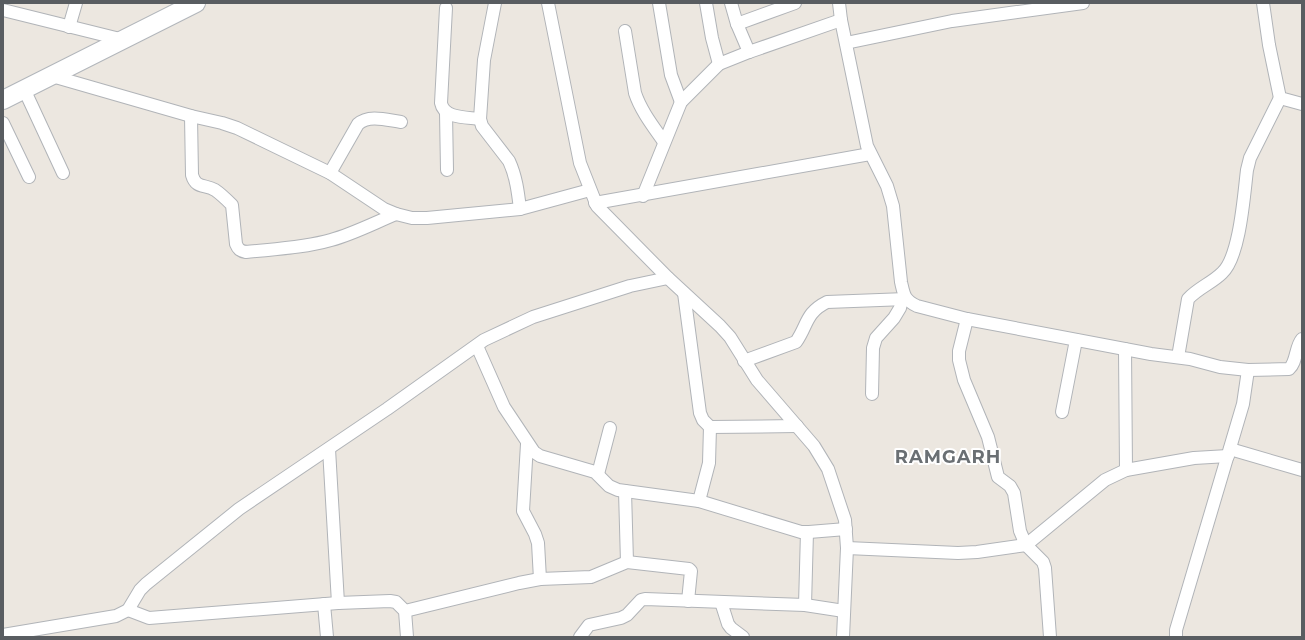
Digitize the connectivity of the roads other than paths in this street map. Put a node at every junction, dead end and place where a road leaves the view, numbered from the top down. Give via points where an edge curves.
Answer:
1 (76, 3) edge
2 (196, 3) edge
3 (495, 3) edge
4 (548, 3) edge
5 (659, 3) edge
6 (706, 3) edge
7 (731, 3) edge
8 (795, 3) edge
9 (839, 3) edge
10 (1083, 3) edge
11 (1263, 3) edge
12 (1039, 6) edge
13 (446, 8) dead end
14 (3, 10) edge
15 (841, 20) junction
16 (737, 24) junction
17 (69, 27) junction
18 (625, 31) dead end
19 (124, 40) junction
20 (846, 43) junction
21 (749, 52) junction
22 (719, 64) junction
23 (52, 76) junction
24 (24, 89) junction
25 (1280, 98) junction
26 (3, 100) edge
27 (681, 102) junction
28 (1302, 104) edge
29 (446, 113) junction
30 (191, 116) junction
31 (480, 119) junction
32 (401, 122) dead end
33 (3, 123) edge
34 (664, 142) junction
35 (870, 154) junction
36 (447, 170) dead end
37 (63, 173) dead end
38 (330, 173) junction
39 (29, 177) dead end
40 (590, 190) junction
41 (643, 196) junction
42 (596, 205) junction
43 (520, 209) junction
44 (396, 214) junction
45 (665, 276) junction
46 (684, 293) junction
47 (904, 299) junction
48 (967, 319) junction
49 (1302, 339) edge
50 (1076, 340) junction
51 (477, 346) junction
52 (1125, 349) junction
53 (1178, 357) junction
54 (744, 361) junction
55 (1248, 370) junction
56 (872, 394) dead end
57 (1062, 412) dead end
58 (797, 426) junction
59 (710, 427) junction
60 (610, 428) dead end
61 (527, 444) junction
62 (329, 449) junction
63 (1229, 453) junction
64 (1126, 470) junction
65 (1302, 470) edge
66 (598, 474) junction
67 (626, 491) junction
68 (699, 501) junction
69 (846, 529) junction
70 (807, 532) junction
71 (1026, 545) junction
72 (847, 548) junction
73 (627, 562) junction
74 (540, 579) junction
75 (688, 601) junction
76 (721, 602) junction
77 (338, 603) junction
78 (324, 604) junction
79 (805, 605) junction
80 (128, 610) junction
81 (405, 611) junction
82 (844, 611) junction
83 (28, 634) edge
84 (3, 635) edge
85 (327, 637) edge
86 (407, 637) edge
87 (580, 637) edge
88 (743, 637) edge
89 (843, 637) edge
90 (1050, 637) edge
91 (1176, 637) edge

1 - 17 street
2 - 19 main road
3 - 31 street via 484,60
4 - 40 street via 574,138
5 - 27 street via 672,75
6 - 22 street
7 - 16 street
8 - 16 street
9 - 15 street
10 - 12 street
11 - 25 street
12 - 20 street
13 - 29 street via 440,103
14 - 17 street
15 - 20 street
15 - 21 street
16 - 21 street
17 - 19 street
18 - 34 street via 638,102
19 - 23 main road
20 - 35 street
21 - 22 street
22 - 27 street
23 - 24 main road
23 - 30 street
24 - 26 main road
24 - 37 street
25 - 28 street
25 - 53 street via 1250,158 1232,259 1223,272 1188,299
27 - 34 street
29 - 31 street
29 - 36 street
30 - 38 street via 237,128
30 - 44 street via 194,181 198,185 216,190 232,205 236,244 241,251 307,245 330,240 354,233
31 - 43 street via 482,126 509,161 514,173
32 - 38 street via 363,119
33 - 39 street
34 - 41 street
35 - 41 street
35 - 47 street via 891,195
38 - 44 street via 384,209
40 - 42 street
40 - 43 street
41 - 42 street
42 - 45 street
43 - 44 street via 427,218
45 - 46 street
45 - 51 street via 533,317 484,340
46 - 54 street via 730,337
46 - 59 street via 700,413
47 - 48 street via 917,306
47 - 54 street via 827,302 811,312 796,342
47 - 56 street via 894,318 876,338 873,348
48 - 50 street
48 - 71 street via 959,351 964,380 988,437 998,477 1010,486 1014,493 1018,525
49 - 55 street via 1289,369
50 - 52 street
50 - 57 street
51 - 61 street via 504,407
51 - 62 street
52 - 53 street
52 - 64 street
53 - 55 street via 1220,367
54 - 58 street
55 - 63 street via 1243,404
58 - 59 street
58 - 69 street via 814,446 828,469
59 - 68 street via 709,463
60 - 66 street
61 - 66 street via 540,456
61 - 74 street via 522,511 538,543
62 - 77 street
62 - 80 street via 239,509 140,590
63 - 64 street
63 - 65 street
63 - 91 street
64 - 71 street via 1105,480
66 - 67 street via 609,486
67 - 68 street
67 - 73 street
68 - 70 street
69 - 70 street
69 - 72 street
70 - 79 street
71 - 72 street via 977,552
71 - 90 street via 1043,562 1045,568
72 - 82 street
73 - 74 street via 591,577
73 - 75 street via 690,569
74 - 81 street
75 - 76 street
75 - 87 street via 640,600 627,615 589,625
76 - 79 street
76 - 88 street via 728,624
77 - 78 street
77 - 81 street via 390,601 396,602
78 - 80 street via 149,618
78 - 85 street
79 - 82 street
80 - 83 street via 116,616
81 - 86 street
82 - 89 street
83 - 84 street

